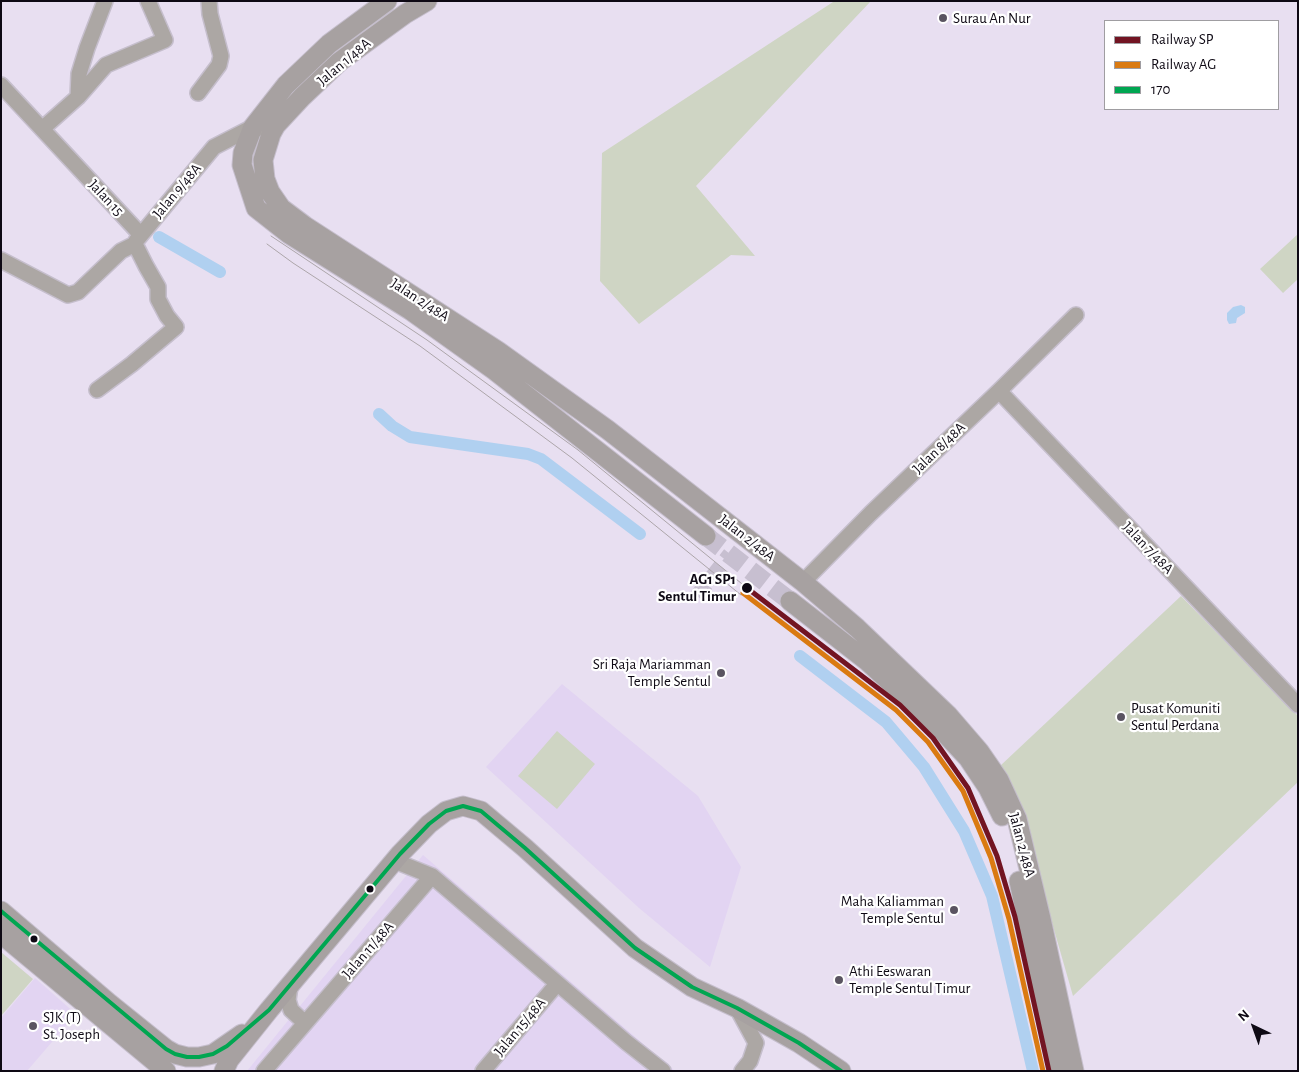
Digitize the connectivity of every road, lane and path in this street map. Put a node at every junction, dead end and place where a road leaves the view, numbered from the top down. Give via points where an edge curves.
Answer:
1 (105, 1) edge
2 (148, 1) edge
3 (209, 1) edge
4 (386, 1) edge
5 (427, 1) edge
6 (1, 84) edge
7 (198, 93) dead end
8 (78, 97) junction
9 (253, 127) junction
10 (42, 129) junction
11 (271, 134) junction
12 (214, 147) junction
13 (243, 153) junction
14 (263, 160) junction
15 (138, 240) junction
16 (1, 260) edge
17 (1076, 315) dead end
18 (97, 390) dead end
19 (999, 391) junction
20 (706, 536) tunnel mouth
21 (803, 582) junction
22 (790, 601) tunnel mouth
23 (1298, 705) edge
24 (395, 860) junction
25 (432, 876) junction
26 (1, 911) edge
27 (1, 934) edge
28 (557, 984) junction
29 (290, 986) junction
30 (737, 1008) junction
31 (269, 1010) junction
32 (305, 1023) junction
33 (166, 1071) edge
34 (224, 1071) edge
35 (264, 1071) edge
36 (484, 1071) edge
37 (663, 1071) edge
38 (742, 1071) edge
39 (841, 1071) edge
40 (1059, 1071) edge
41 (1074, 1071) edge

1 - 8 street via 86,48 79,74
2 - 8 street via 165,40 106,65
3 - 7 street via 221,56 219,65
4 - 9 main road, Jalan 1/48A via 321,50 286,85
5 - 11 main road, Jalan 1/48A via 339,62 302,97
6 - 10 street, Jalan 15
8 - 10 street
9 - 11 street
9 - 12 street, Jalan 9/48A
9 - 13 main road, Jalan 2/48A
10 - 15 street, Jalan 15
11 - 14 main road, Jalan 2/48A
12 - 13 street via 232,145
12 - 15 street, Jalan 9/48A
13 - 14 street
13 - 20 main road, Jalan 2/48A via 242,165 256,208 270,221 410,310 494,370
14 - 21 main road, Jalan 2/48A via 265,179 281,208 522,368 608,430
15 - 16 street, Jalan 9/48A via 121,251 78,292 68,295
15 - 18 street, Jalan 15 via 149,272 156,281 158,299 176,327
17 - 19 street, Jalan 8/48A
19 - 21 street, Jalan 8/48A
19 - 23 street, Jalan 7/48A
21 - 41 main road, Jalan 2/48A via 857,628 948,715 979,751 998,780 1017,819 1026,852
22 - 40 main road, Jalan 2/48A via 867,661 937,725 968,758 988,788 1006,824
24 - 25 street
24 - 29 main road
24 - 30 main road via 446,811 463,806 481,811 635,948 692,987
25 - 28 street
25 - 32 street, Jalan 11/48A
26 - 31 main road via 110,1004 175,1054 187,1057 212,1054
27 - 33 main road
28 - 36 street, Jalan 15/48A
28 - 37 street
29 - 31 main road
29 - 32 street via 288,1000 291,1010
30 - 38 street via 756,1043 750,1061
30 - 39 main road via 799,1042
31 - 34 main road via 229,1060
32 - 35 street, Jalan 11/48A

